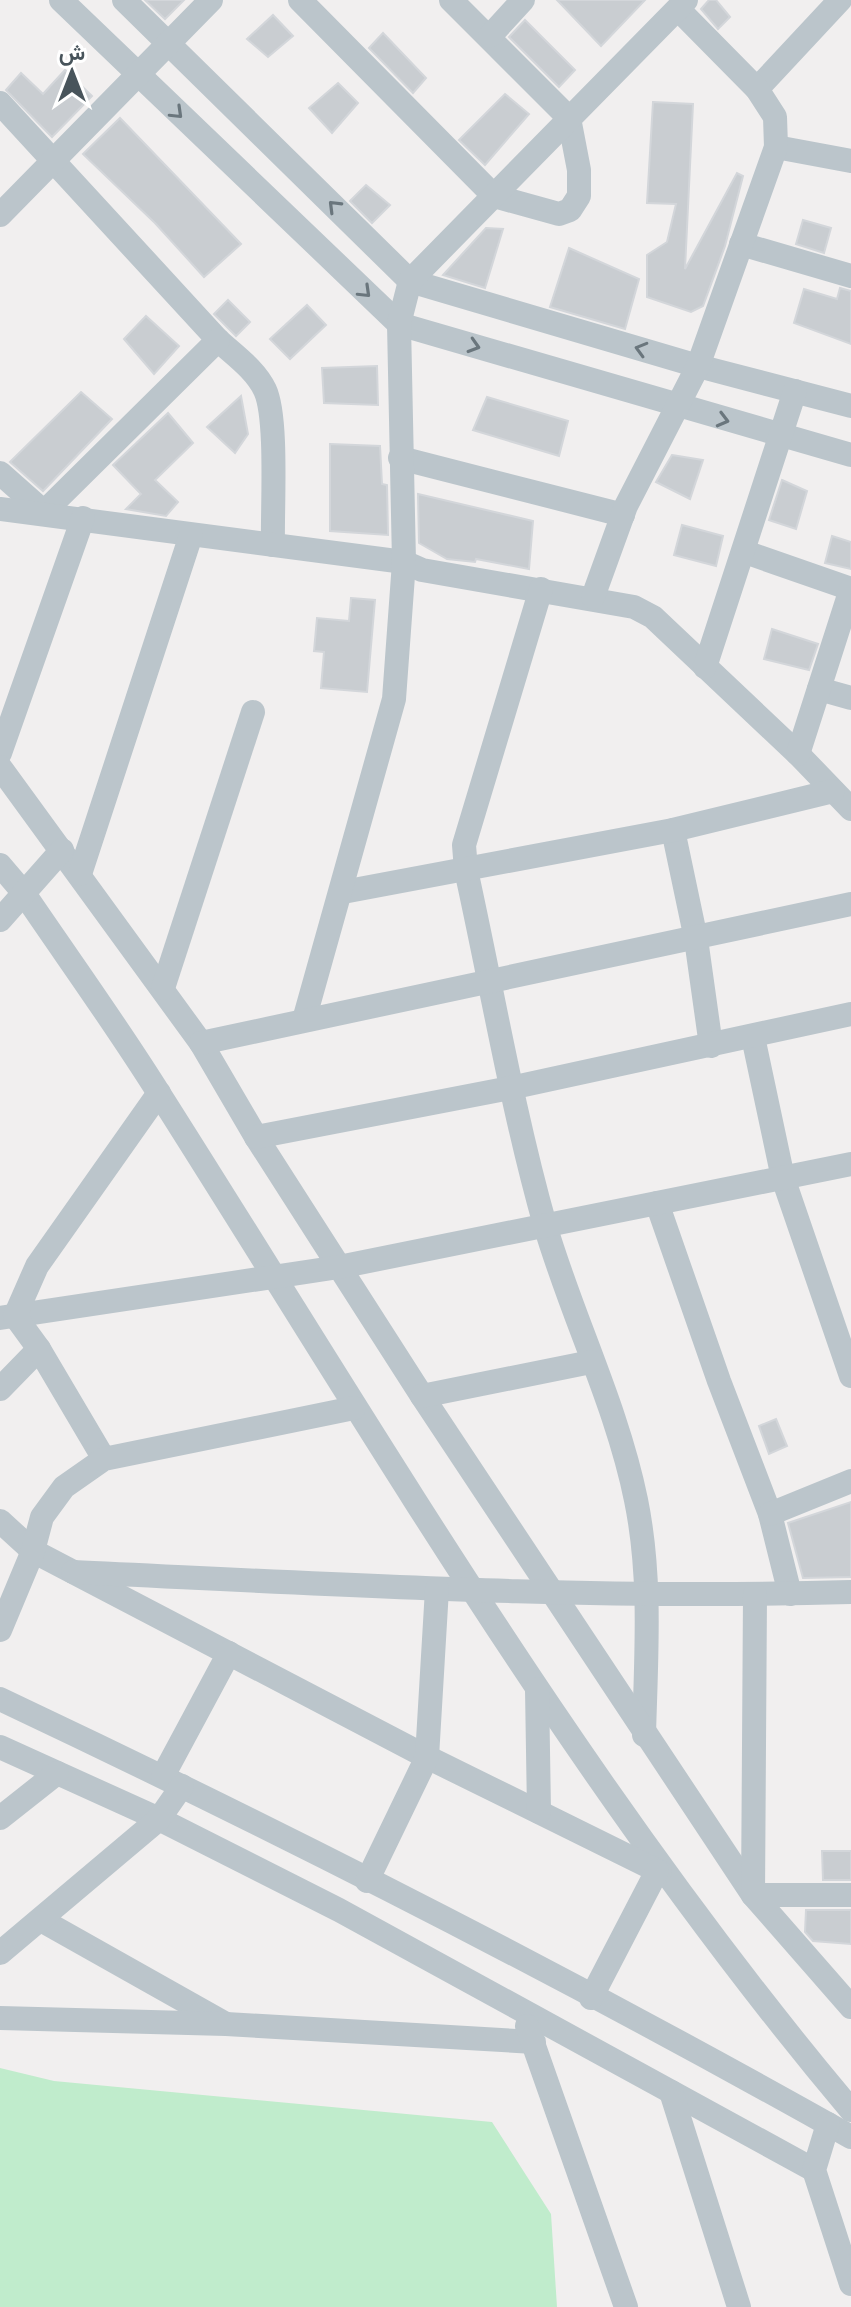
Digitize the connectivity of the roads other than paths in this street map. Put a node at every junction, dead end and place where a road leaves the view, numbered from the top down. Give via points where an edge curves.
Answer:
1 (61, 0) edge
2 (124, 0) edge
3 (211, 0) edge
4 (300, 0) edge
5 (451, 0) edge
6 (523, 0) edge
7 (840, 0) edge
8 (682, 5) edge
9 (490, 36) junction
10 (167, 42) junction
11 (135, 74) junction
12 (757, 89) junction
13 (0, 103) edge
14 (569, 118) junction
15 (776, 147) junction
16 (847, 154) edge
17 (54, 161) junction
18 (494, 196) junction
19 (0, 215) edge
20 (741, 244) junction
21 (851, 276) edge
22 (410, 281) junction
23 (399, 324) junction
24 (218, 340) junction
25 (698, 366) junction
26 (795, 391) junction
27 (674, 406) junction
28 (851, 406) edge
29 (779, 435) junction
30 (851, 455) edge
31 (400, 458) junction
32 (0, 473) edge
33 (0, 509) edge
34 (44, 512) junction
35 (623, 515) junction
36 (83, 518) junction
37 (191, 535) junction
38 (273, 545) junction
39 (745, 552) junction
40 (404, 562) junction
41 (541, 589) junction
42 (851, 589) edge
43 (593, 597) junction
44 (705, 667) junction
45 (819, 689) junction
46 (851, 698) edge
47 (253, 712) dead end
48 (0, 753) edge
49 (798, 754) junction
50 (0, 767) edge
51 (833, 791) junction
52 (851, 809) edge
53 (673, 830) junction
54 (62, 850) junction
55 (0, 865) edge
56 (466, 870) junction
57 (80, 874) junction
58 (23, 892) junction
59 (343, 892) junction
60 (851, 904) edge
61 (0, 920) edge
62 (696, 939) junction
63 (491, 982) junction
64 (163, 988) junction
65 (851, 1014) edge
66 (304, 1020) junction
67 (753, 1037) junction
68 (201, 1043) junction
69 (711, 1046) junction
70 (510, 1088) junction
71 (159, 1093) junction
72 (256, 1137) junction
73 (851, 1164) edge
74 (783, 1178) junction
75 (657, 1203) junction
76 (545, 1226) junction
77 (339, 1267) junction
78 (271, 1277) junction
79 (7, 1317) edge
80 (39, 1349) junction
81 (591, 1362) junction
82 (851, 1376) edge
83 (0, 1389) edge
84 (422, 1396) junction
85 (354, 1408) junction
86 (104, 1459) junction
87 (851, 1481) edge
88 (770, 1514) junction
89 (0, 1521) edge
90 (33, 1551) junction
91 (73, 1572) junction
92 (437, 1589) junction
93 (471, 1590) junction
94 (550, 1591) junction
95 (851, 1592) edge
96 (647, 1593) junction
97 (790, 1594) junction
98 (755, 1595) junction
99 (0, 1630) edge
100 (229, 1653) junction
101 (537, 1689) junction
102 (0, 1699) edge
103 (644, 1735) junction
104 (0, 1747) edge
105 (427, 1757) junction
106 (57, 1773) junction
107 (173, 1781) junction
108 (539, 1812) junction
109 (0, 1818) edge
110 (159, 1819) junction
111 (660, 1872) junction
112 (367, 1881) junction
113 (753, 1895) junction
114 (851, 1895) edge
115 (41, 1920) junction
116 (0, 1953) edge
117 (591, 1998) junction
118 (851, 2007) edge
119 (521, 2012) junction
120 (0, 2018) edge
121 (226, 2024) junction
122 (534, 2042) junction
123 (671, 2092) junction
124 (851, 2110) edge
125 (828, 2124) junction
126 (851, 2137) edge
127 (814, 2170) junction
128 (851, 2284) edge
129 (626, 2307) edge
130 (739, 2307) edge

1 - 11 street
2 - 10 street
3 - 10 street
4 - 18 street
5 - 9 street
6 - 9 street
7 - 12 street
8 - 12 street
8 - 14 street
9 - 14 street
10 - 11 street
22 -> 10 street
11 - 17 street
11 -> 23 street
12 - 15 street via 775,117
13 - 17 street
14 - 18 street
14 - 18 street via 579,170 579,196 570,210 559,214
15 - 16 street
15 - 20 street
17 - 19 street
17 - 24 street
18 - 22 street
20 - 21 street
20 - 25 street
22 - 23 street
25 -> 22 street
23 -> 27 street
23 - 31 street
24 - 34 street
24 - 38 street via 256,374 266,393
25 - 26 street
25 - 27 street
26 - 28 street
26 - 29 street
27 -> 29 street
27 - 35 street
29 - 30 street
29 - 39 street
31 - 35 street
31 - 40 street
32 - 34 street
33 - 34 street
34 - 36 street
35 - 43 street
36 - 37 street
36 - 48 street
37 - 38 street
37 - 57 street
38 - 40 street
39 - 42 street
39 - 44 street
40 - 41 street via 422,570
40 - 59 street via 394,699
41 - 43 street
41 - 56 street via 464,845
42 - 45 street
43 - 44 street via 653,617
44 - 49 street
45 - 46 street
45 - 49 street
47 - 64 street
49 - 51 street
50 - 54 street
51 - 52 street
51 - 53 street
53 - 56 street
53 - 62 street
54 - 57 street
54 - 58 street
55 - 58 street
56 - 59 street
56 - 63 street
57 - 64 street
58 - 61 street
58 - 71 street
59 - 66 street
60 - 62 street
62 - 63 street
62 - 69 street
63 - 66 street
63 - 70 street
64 - 68 street
65 - 67 street
66 - 68 street
67 - 69 street
67 - 74 street
68 - 72 street
69 - 70 street
70 - 72 street
70 - 76 street
71 - 78 street
71 - 79 street
72 - 77 street
73 - 74 street
74 - 75 street
74 - 82 street
75 - 76 street
75 - 88 street
76 - 77 street
76 - 81 street
77 - 78 street
77 - 84 street
78 - 79 street
78 - 85 street
79 - 80 street
80 - 83 street
80 - 86 street
81 - 84 street
81 - 96 street via 636,1496
84 - 94 street
85 - 86 street
85 - 93 street
86 - 90 street via 55,1496 42,1517
87 - 88 street
88 - 97 street
89 - 90 street
90 - 91 street
90 - 99 street
91 - 92 street
91 - 100 street
92 - 93 street
92 - 105 street
93 - 94 street
93 - 101 street
94 - 96 street
94 - 103 street
95 - 97 street
96 - 98 street
96 - 103 street
97 - 98 street
98 - 113 street
100 - 105 street
100 - 107 street
101 - 108 street
101 - 111 street
102 - 107 street
103 - 113 street
104 - 106 street
105 - 108 street
105 - 112 street
106 - 109 street
106 - 110 street
107 - 110 street
107 - 112 street
108 - 111 street
110 - 115 street
110 - 119 street via 339,1910
111 - 117 street
111 - 124 street
112 - 117 street
113 - 114 street
113 - 118 street
115 - 116 street
115 - 121 street
117 - 125 street
119 - 122 street
119 - 123 street
120 - 121 street
121 - 122 street
122 - 129 street
123 - 127 street
123 - 130 street
125 - 126 street
125 - 127 street
127 - 128 street

